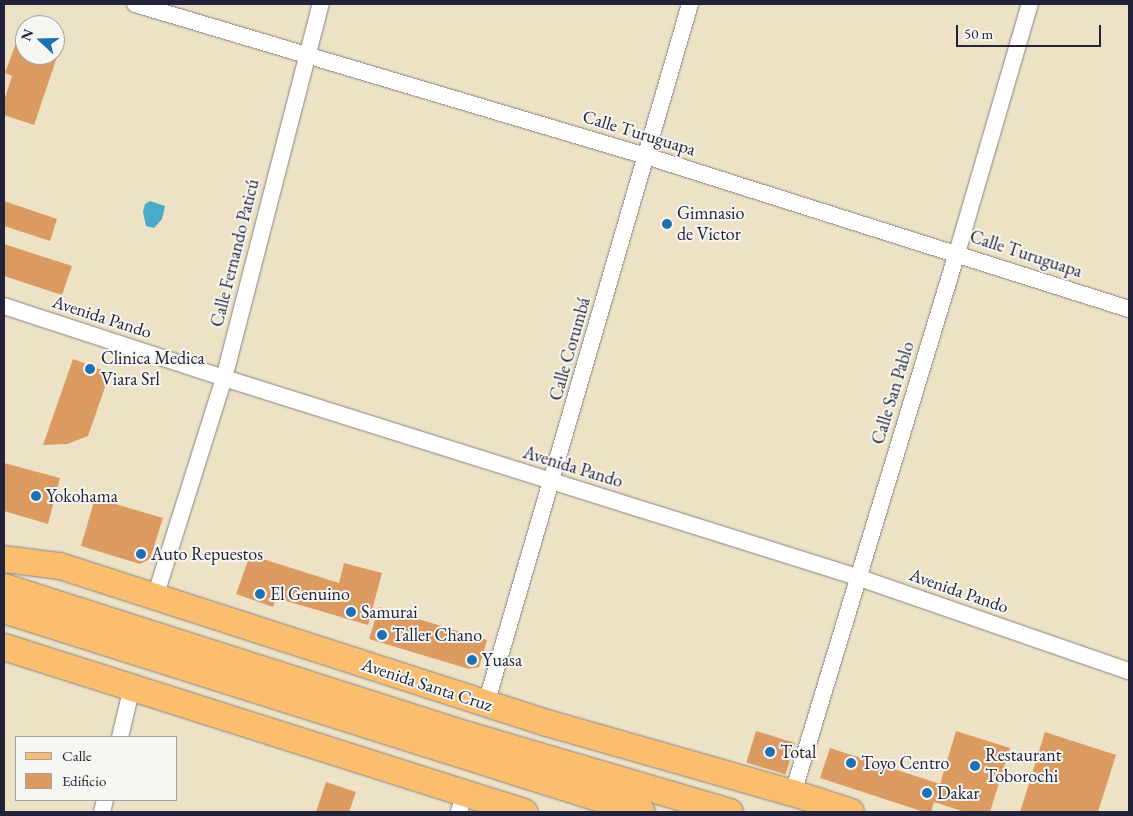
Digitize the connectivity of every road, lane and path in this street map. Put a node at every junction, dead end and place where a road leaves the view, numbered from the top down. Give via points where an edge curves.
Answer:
1 (135, 4) edge
2 (320, 4) edge
3 (690, 4) edge
4 (1030, 4) edge
5 (307, 53) junction
6 (646, 156) junction
7 (957, 253) junction
8 (4, 306) edge
9 (1129, 309) edge
10 (224, 378) junction
11 (552, 482) junction
12 (4, 545) edge
13 (4, 558) edge
14 (60, 566) junction
15 (857, 577) junction
16 (4, 587) edge
17 (155, 597) junction
18 (4, 610) edge
19 (4, 647) edge
20 (1129, 670) edge
21 (132, 687) junction
22 (486, 704) junction
23 (547, 723) junction
24 (120, 736) edge
25 (544, 781) junction
26 (793, 793) junction
27 (462, 803) edge
28 (524, 812) edge
29 (597, 812) edge
30 (642, 812) edge
31 (730, 812) edge
32 (734, 812) edge
33 (851, 812) edge

1 - 5 street, Calle Turuguapa
2 - 5 street, Calle Fernando Paticú
3 - 6 street, Calle Corumbá
4 - 7 street, Calle San Pablo
5 - 6 street, Calle Turuguapa
5 - 10 street, Calle Fernando Paticú
6 - 7 street, Calle Turuguapa
6 - 11 street, Calle Corumbá
7 - 9 street, Calle Turuguapa
7 - 15 street, Calle San Pablo
8 - 10 street, Avenida Pando
10 - 11 street, Avenida Pando
10 - 17 street, Calle Fernando Paticú
11 - 15 street, Avenida Pando
11 - 22 street, Calle Corumbá
12 - 14 main road
13 - 14 main road, Avenida Santa Cruz
14 - 17 main road, Avenida Santa Cruz
15 - 20 street, Avenida Pando
15 - 26 street, Calle San Pablo
16 - 31 main road, Avenida Santa Cruz via 468,735
17 - 22 main road, Avenida Santa Cruz
18 - 25 main road
19 - 21 main road
21 - 24 street
21 - 27 main road
22 - 23 main road, Avenida Santa Cruz
23 - 26 main road, Avenida Santa Cruz
23 - 32 main road
25 - 29 main road
25 - 30 main road
26 - 33 main road, Avenida Santa Cruz
27 - 28 main road

